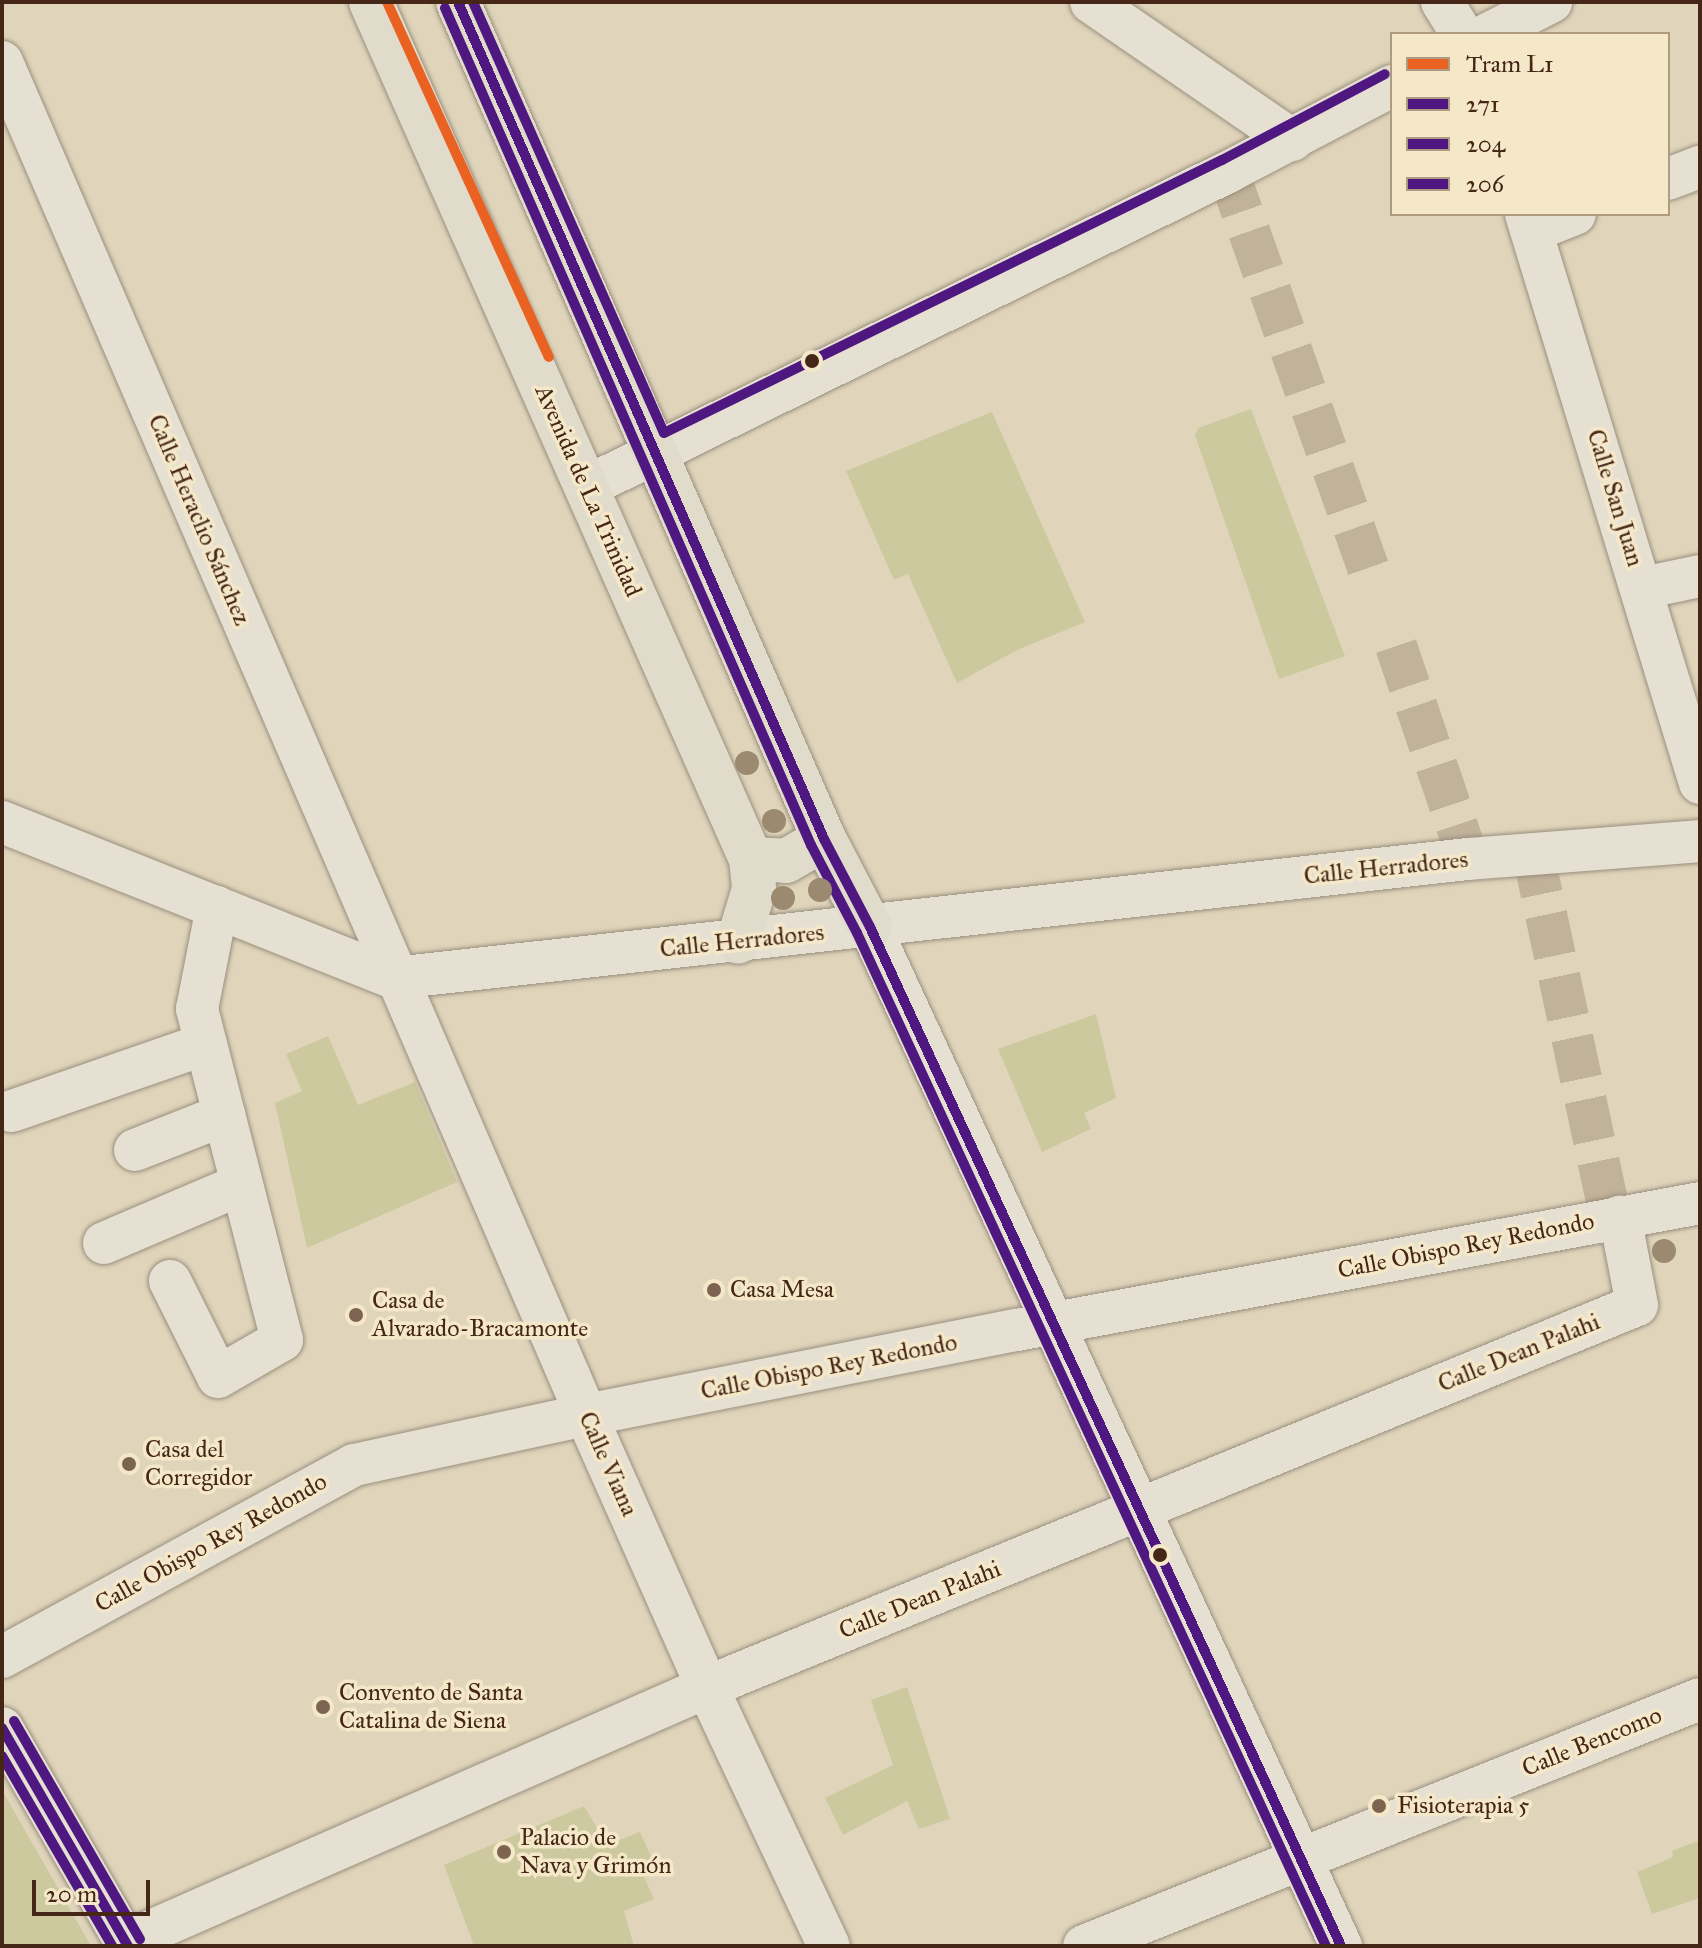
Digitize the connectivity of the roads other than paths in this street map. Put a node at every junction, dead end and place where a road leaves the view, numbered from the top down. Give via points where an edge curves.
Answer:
1 (371, 2) edge
2 (458, 2) edge
3 (1091, 2) edge
4 (1442, 2) edge
5 (1551, 2) edge
6 (1461, 32) edge
7 (1492, 32) edge
8 (2, 62) edge
9 (1390, 87) edge
10 (1292, 140) junction
11 (1700, 167) edge
12 (1670, 178) edge
13 (1564, 216) edge
14 (1529, 222) edge
15 (657, 452) junction
16 (586, 487) junction
17 (1700, 576) edge
18 (1643, 588) junction
19 (1700, 783) edge
20 (2, 822) edge
21 (824, 839) junction
22 (1700, 841) edge
23 (751, 859) junction
24 (217, 907) junction
25 (870, 927) junction
26 (738, 942) junction
27 (395, 978) junction
28 (206, 1044) junction
29 (12, 1111) dead end
30 (224, 1115) junction
31 (135, 1150) dead end
32 (242, 1184) junction
33 (1700, 1203) edge
34 (1620, 1217) junction
35 (104, 1243) dead end
36 (170, 1281) dead end
37 (1053, 1324) junction
38 (586, 1415) junction
39 (1138, 1510) junction
40 (2, 1657) edge
41 (707, 1687) junction
42 (1700, 1699) edge
43 (2, 1728) edge
44 (1299, 1860) junction
45 (127, 1944) edge
46 (829, 1946) edge
47 (1084, 1946) edge
48 (1341, 1946) edge

1 - 16 main road, Avenida de La Trinidad
2 - 15 main road
3 - 10 street
4 - 6 street
5 - 7 street
8 - 27 street, Calle Heraclio Sánchez
9 - 10 street
10 - 15 street
11 - 12 street
13 - 14 street
14 - 18 street, Calle San Juan
15 - 16 street
15 - 21 main road
16 - 23 main road, Avenida de La Trinidad
17 - 18 street
18 - 19 street, Calle San Juan
20 - 24 street, Calle Herradores
21 - 23 main road via 786,861
21 - 25 main road
22 - 25 street, Calle Herradores via 1468,859
23 - 26 main road, Avenida de La Trinidad via 754,889
24 - 27 street, Calle Herradores
24 - 28 street via 197,1009
25 - 26 street, Calle Herradores
25 - 37 street
26 - 27 street, Calle Herradores
27 - 38 street, Calle Viana
28 - 29 street
28 - 30 street
30 - 31 street
30 - 32 street
32 - 35 street
32 - 36 street via 282,1340 218,1377
33 - 34 street, Calle Obispo Rey Redondo
34 - 37 street, Calle Obispo Rey Redondo
34 - 39 street, Calle Dean Palahi via 1637,1305
37 - 38 street, Calle Obispo Rey Redondo
37 - 39 street
38 - 40 street, Calle Obispo Rey Redondo via 354,1465
38 - 41 street, Calle Viana
39 - 41 street, Calle Dean Palahi
39 - 44 street
41 - 45 street, Calle Dean Palahi
41 - 46 street, Calle Viana
42 - 44 street, Calle Bencomo
43 - 45 street
44 - 47 street, Calle Bencomo
44 - 48 street

